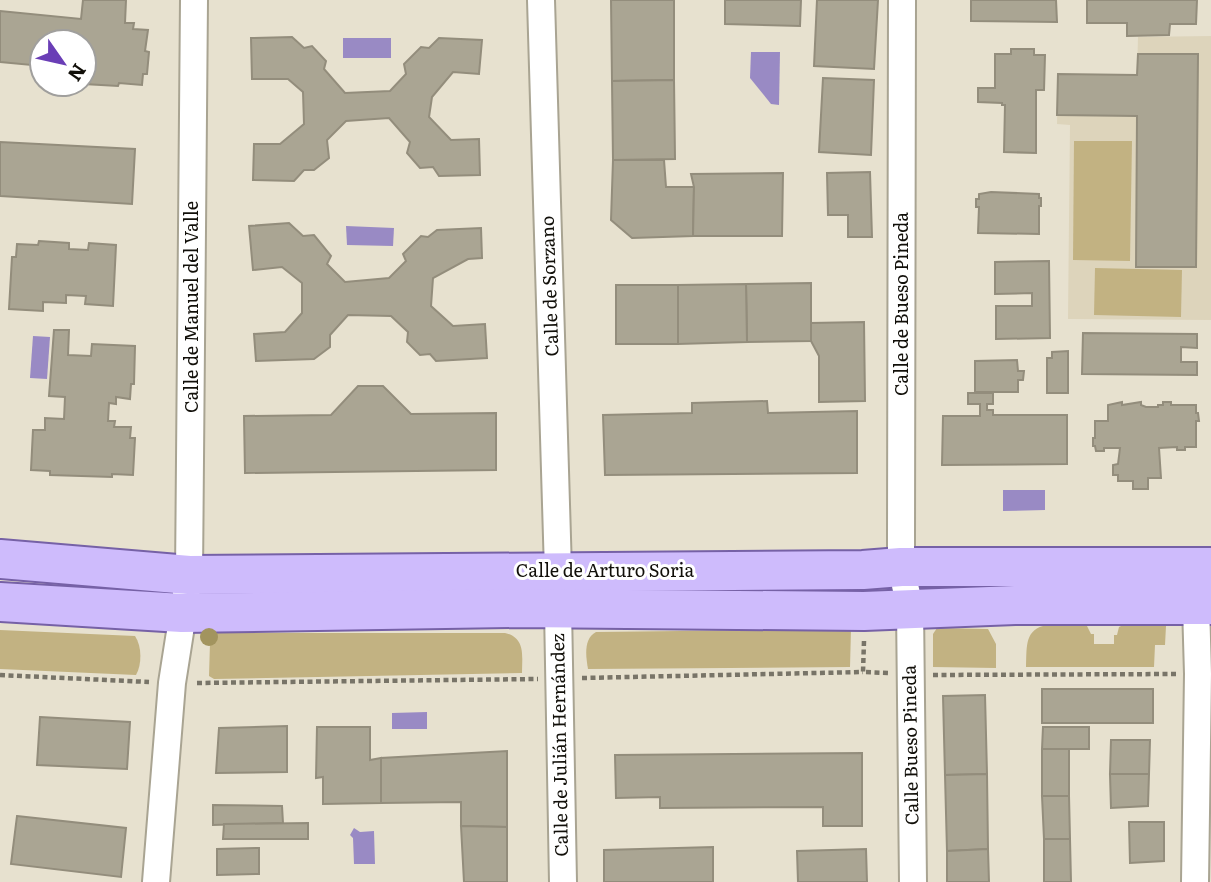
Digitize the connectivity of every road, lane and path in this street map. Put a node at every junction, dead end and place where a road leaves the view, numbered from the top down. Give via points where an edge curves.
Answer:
1 (194, 0) edge
2 (541, 0) edge
3 (902, 0) edge
4 (0, 559) edge
5 (901, 567) junction
6 (1211, 567) edge
7 (558, 571) junction
8 (189, 575) junction
9 (0, 602) edge
10 (1204, 605) edge
11 (909, 608) junction
12 (558, 609) junction
13 (182, 613) junction
14 (863, 672) dead end
15 (910, 673) junction
16 (0, 674) edge
17 (1198, 674) junction
18 (559, 678) junction
19 (172, 683) junction
20 (156, 882) edge
21 (563, 882) edge
22 (913, 882) edge
23 (1195, 882) edge

1 - 8 street, Calle de Manuel del Valle
2 - 7 street, Calle de Sorzano
3 - 5 street, Calle de Bueso Pineda
4 - 8 main road, Calle de Arturo Soria
5 - 6 main road, Calle de Arturo Soria
5 - 7 main road, Calle de Arturo Soria
5 - 11 street, Calle de Bueso Pineda
7 - 8 main road, Calle de Arturo Soria
8 - 13 street, Calle de Manuel del Valle
9 - 13 main road, Calle de Arturo Soria
10 - 11 main road, Calle de Arturo Soria
10 - 17 street
11 - 12 main road, Calle de Arturo Soria
11 - 15 street, Calle Bueso Pineda
12 - 13 main road, Calle de Arturo Soria
12 - 18 street, Calle de Julián Hernández
13 - 19 street, Calle de Manuel del Valle
14 - 18 path
15 - 17 path
15 - 22 street, Calle Bueso Pineda
16 - 19 path
17 - 23 street
18 - 19 path
18 - 21 street, Calle de Julián Hernández
19 - 20 street, Calle de Manuel del Valle

